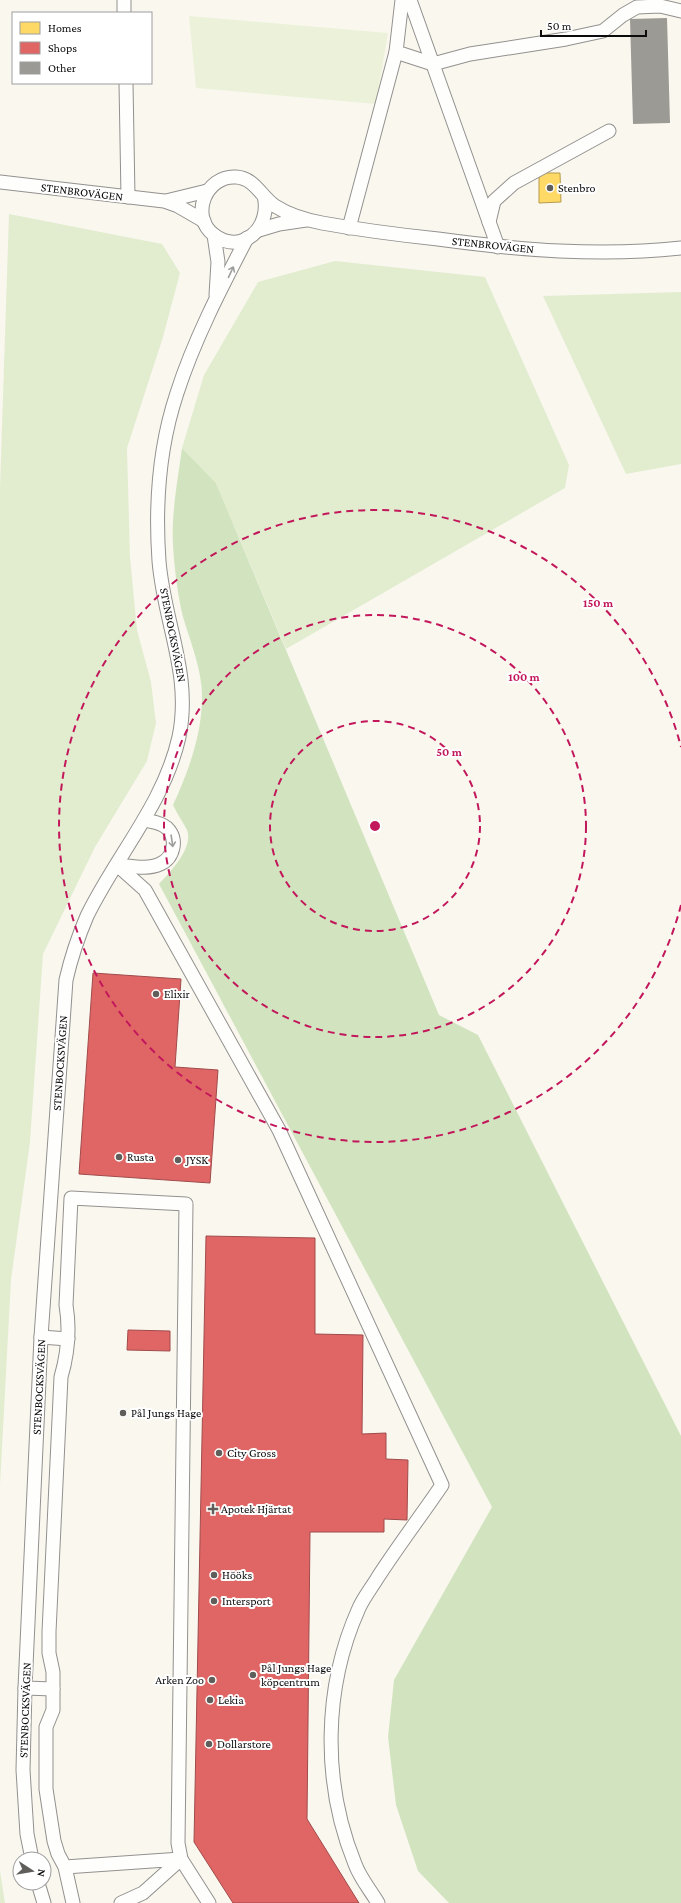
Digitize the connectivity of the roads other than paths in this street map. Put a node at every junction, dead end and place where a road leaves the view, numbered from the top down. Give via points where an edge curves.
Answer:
1 (124, 0) edge
2 (402, 0) edge
3 (410, 0) edge
4 (681, 11) edge
5 (124, 12) edge
6 (396, 52) junction
7 (433, 64) junction
8 (126, 84) edge
9 (609, 131) dead end
10 (0, 182) edge
11 (207, 191) junction
12 (264, 196) junction
13 (128, 197) junction
14 (164, 201) junction
15 (306, 220) junction
16 (204, 221) junction
17 (489, 222) junction
18 (349, 228) junction
19 (259, 230) junction
20 (214, 235) junction
21 (247, 238) junction
22 (498, 247) junction
23 (681, 248) edge
24 (214, 305) junction
25 (144, 820) junction
26 (117, 865) junction
27 (41, 1337) junction
28 (68, 1339) junction
29 (26, 1688) junction
30 (53, 1689) junction
31 (30, 1851) edge
32 (181, 1859) junction
33 (65, 1867) junction
34 (38, 1891) edge
35 (40, 1891) edge
36 (40, 1903) edge
37 (44, 1903) edge
38 (73, 1903) edge
39 (121, 1903) edge
40 (209, 1903) edge
41 (378, 1903) edge

1 - 5 street
2 - 6 street
3 - 7 street
4 - 7 street via 660,6 637,7 622,15 603,31 470,54
6 - 7 street
6 - 18 street
7 - 17 street
8 - 13 street
9 - 17 street via 514,183 494,201
10 - 13 street, STENBROVÄGEN
11 - 12 street, STENBROVÄGEN via 220,180 237,177 253,183
11 - 14 street, STENBROVÄGEN
11 - 16 street via 203,201
12 - 15 street, STENBROVÄGEN via 283,210
12 - 19 street via 266,214
13 - 14 street, STENBROVÄGEN
14 - 16 street, STENBROVÄGEN
15 - 18 street, STENBROVÄGEN
15 - 19 street, STENBROVÄGEN
16 - 20 street, STENBROVÄGEN
17 - 22 street
18 - 22 street, STENBROVÄGEN
19 - 21 street, STENBROVÄGEN
20 - 21 street, STENBROVÄGEN via 233,242
20 - 24 street, STENBOCKSVÄGEN via 218,262
24 -> 21 street, STENBOCKSVÄGEN
22 - 23 street, STENBROVÄGEN via 591,253 646,252
24 - 25 street, STENBOCKSVÄGEN via 176,394 159,478 159,563 181,669 183,695 180,731 172,762
25 - 26 street, STENBOCKSVÄGEN
25 -> 26 street via 157,822 167,829 172,837 172,855 159,865
26 - 27 street, STENBOCKSVÄGEN via 79,934 66,980
26 - 41 street via 145,890 279,1130 442,1485 359,1607 332,1702 331,1757 338,1812 355,1866
27 - 28 street
27 - 29 street, STENBOCKSVÄGEN
28 - 30 street via 61,1376 49,1632
28 - 32 street via 66,1304 71,1198 186,1204 178,1843
29 - 30 street
29 - 31 street, STENBOCKSVÄGEN via 22,1770
30 - 33 street via 53,1710 46,1727 46,1789 54,1841
32 - 33 street
32 - 39 street via 143,1893
32 - 40 street
33 - 38 street
34 - 36 street
35 - 37 street

